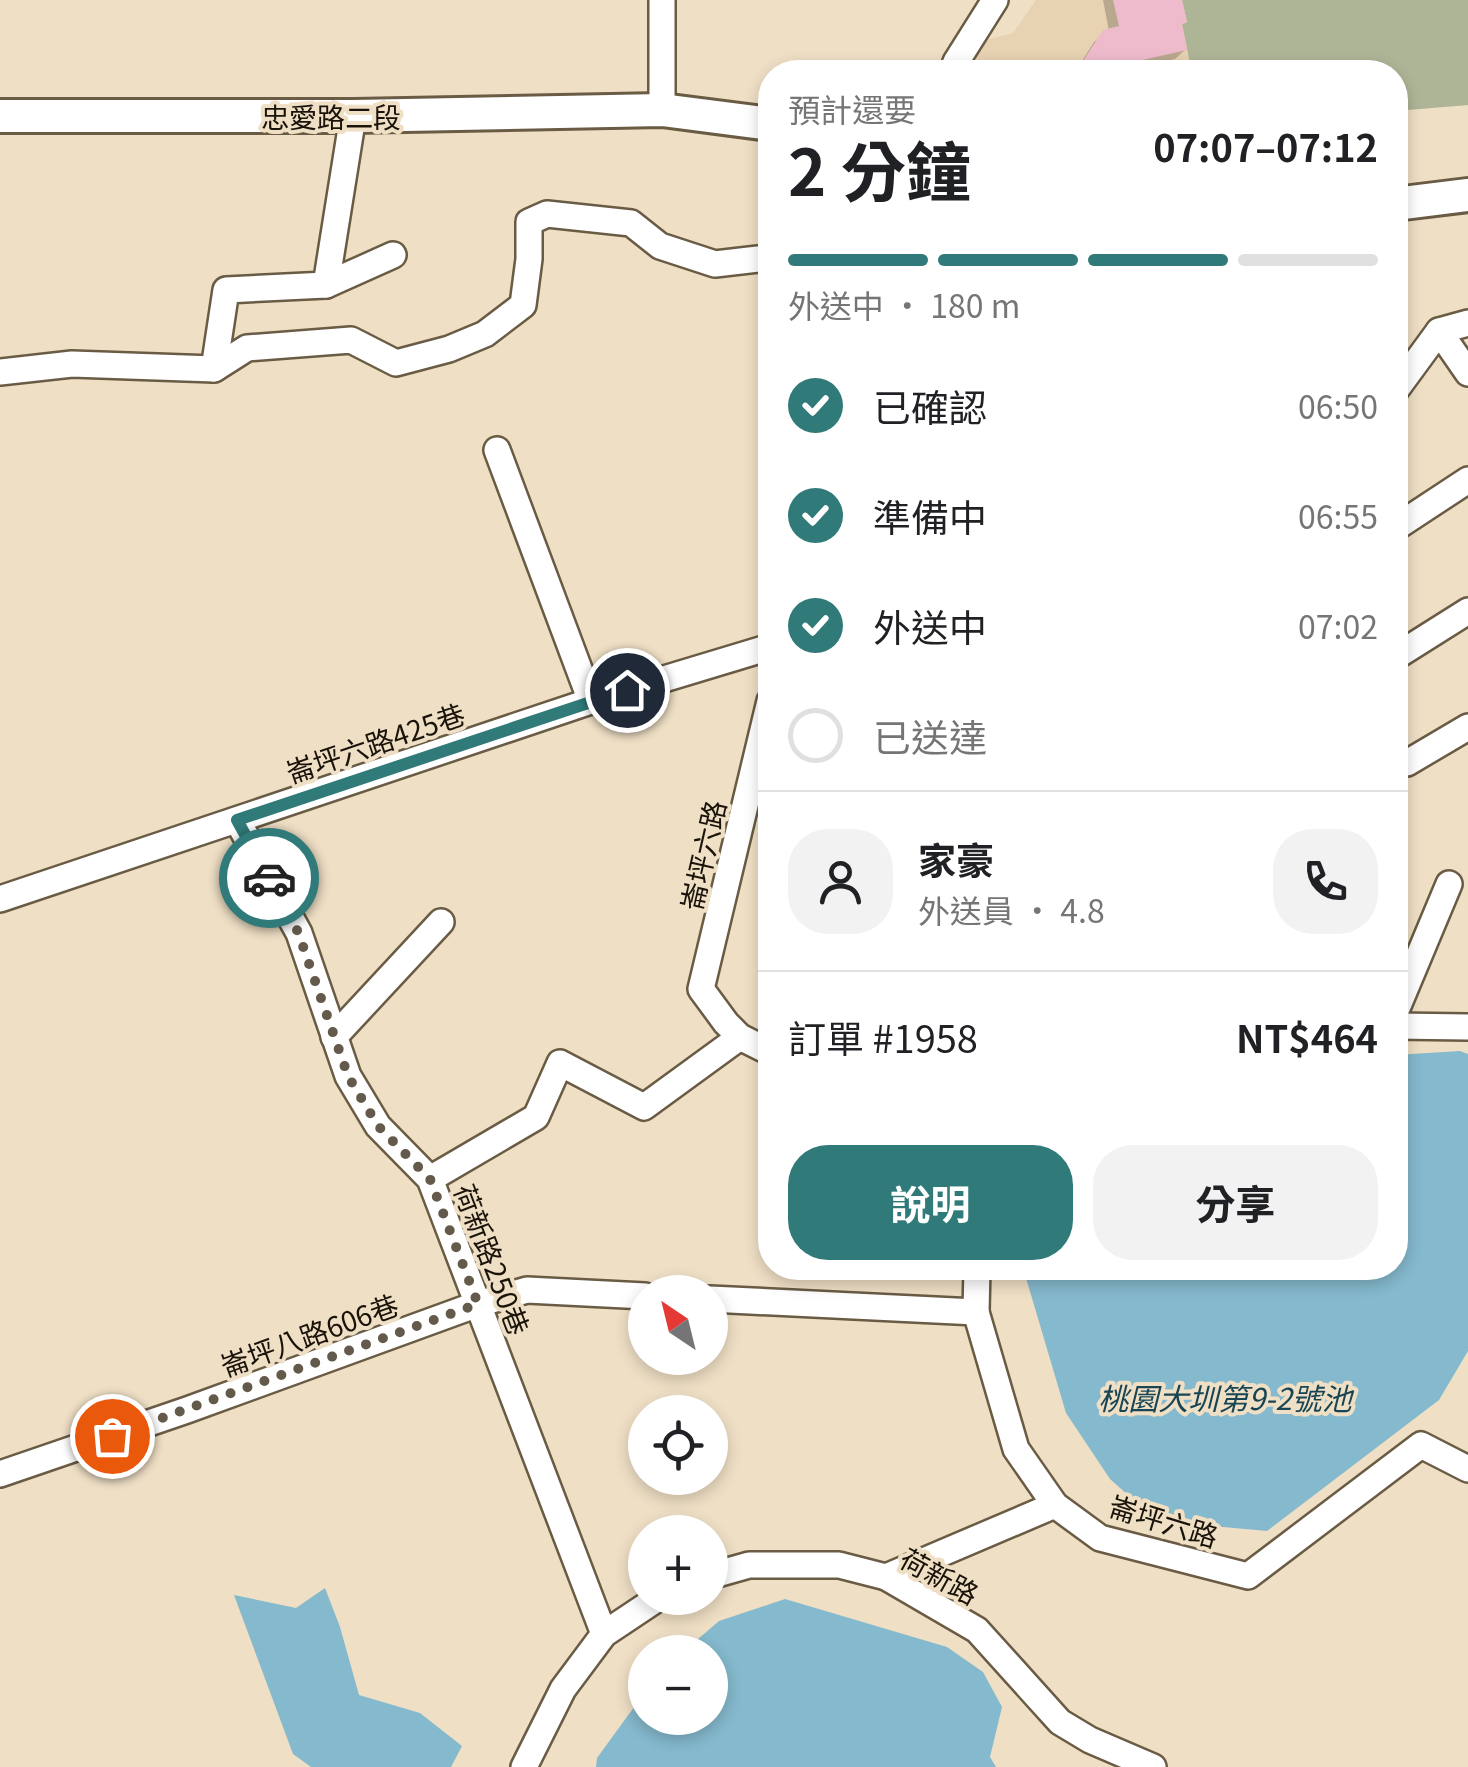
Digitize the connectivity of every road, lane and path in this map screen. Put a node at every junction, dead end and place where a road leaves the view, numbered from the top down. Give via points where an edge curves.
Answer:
1 (662, 0) edge
2 (996, 0) edge
3 (957, 60) edge
4 (662, 110) junction
5 (0, 116) edge
6 (353, 116) junction
7 (758, 122) edge
8 (1468, 195) edge
9 (1408, 202) edge
10 (394, 255) dead end
11 (758, 259) edge
12 (326, 285) junction
13 (1468, 323) edge
14 (1439, 331) junction
15 (214, 369) junction
16 (0, 372) edge
17 (1468, 372) edge
18 (1408, 373) edge
19 (497, 450) dead end
20 (1468, 480) edge
21 (1408, 519) edge
22 (1468, 611) edge
23 (1408, 649) edge
24 (758, 650) edge
25 (591, 701) junction
26 (1468, 727) edge
27 (758, 752) edge
28 (1408, 762) edge
29 (237, 820) junction
30 (1449, 884) dead end
31 (0, 900) edge
32 (441, 922) dead end
33 (1408, 981) edge
34 (1408, 1026) edge
35 (1468, 1027) edge
36 (334, 1036) junction
37 (740, 1036) junction
38 (758, 1046) edge
39 (430, 1179) junction
40 (977, 1280) edge
41 (628, 1295) edge
42 (728, 1300) edge
43 (478, 1304) junction
44 (976, 1312) junction
45 (1468, 1469) edge
46 (0, 1474) edge
47 (1055, 1505) junction
48 (728, 1571) edge
49 (886, 1577) junction
50 (632, 1615) edge
51 (604, 1634) junction
52 (524, 1767) edge
53 (1152, 1767) edge

1 - 4 street
2 - 3 street
4 - 6 main road, 忠愛路二段
4 - 7 main road, 忠愛路二段
5 - 6 main road, 忠愛路二段
6 - 12 street
8 - 9 main road
10 - 12 street
11 - 15 street via 715,264 660,246 631,223 547,214 529,222 523,305 485,334 396,363 352,340 247,348
12 - 15 street via 226,290
13 - 14 street
14 - 17 street
14 - 18 street
15 - 16 street via 72,364
19 - 25 street
20 - 21 street
22 - 23 street
24 - 25 street, 崙坪六路425巷
25 - 29 street, 崙坪六路425巷
26 - 28 street
27 - 37 street, 崙坪六路 via 702,989
29 - 31 street, 崙坪六路425巷
29 - 36 street, 荷新路250巷 via 298,932
30 - 33 street
32 - 36 street
34 - 35 street
36 - 39 street, 荷新路250巷 via 378,1126
37 - 38 street, 崙坪六路
37 - 39 street via 644,1106 560,1063 536,1117
39 - 43 street, 荷新路250巷
40 - 44 street, 崙坪六路
41 - 43 street, 崙坪八路606巷 via 527,1290
42 - 44 street
43 - 46 street, 崙坪八路606巷
43 - 51 street, 荷新路250巷
44 - 47 street, 崙坪六路 via 1016,1449
45 - 47 street, 崙坪六路 via 1421,1445 1248,1576 1100,1538
47 - 49 street
48 - 49 street, 荷新路 via 839,1565
49 - 53 street, 荷新路 via 977,1630 1060,1722
50 - 51 street
51 - 52 street via 563,1689

